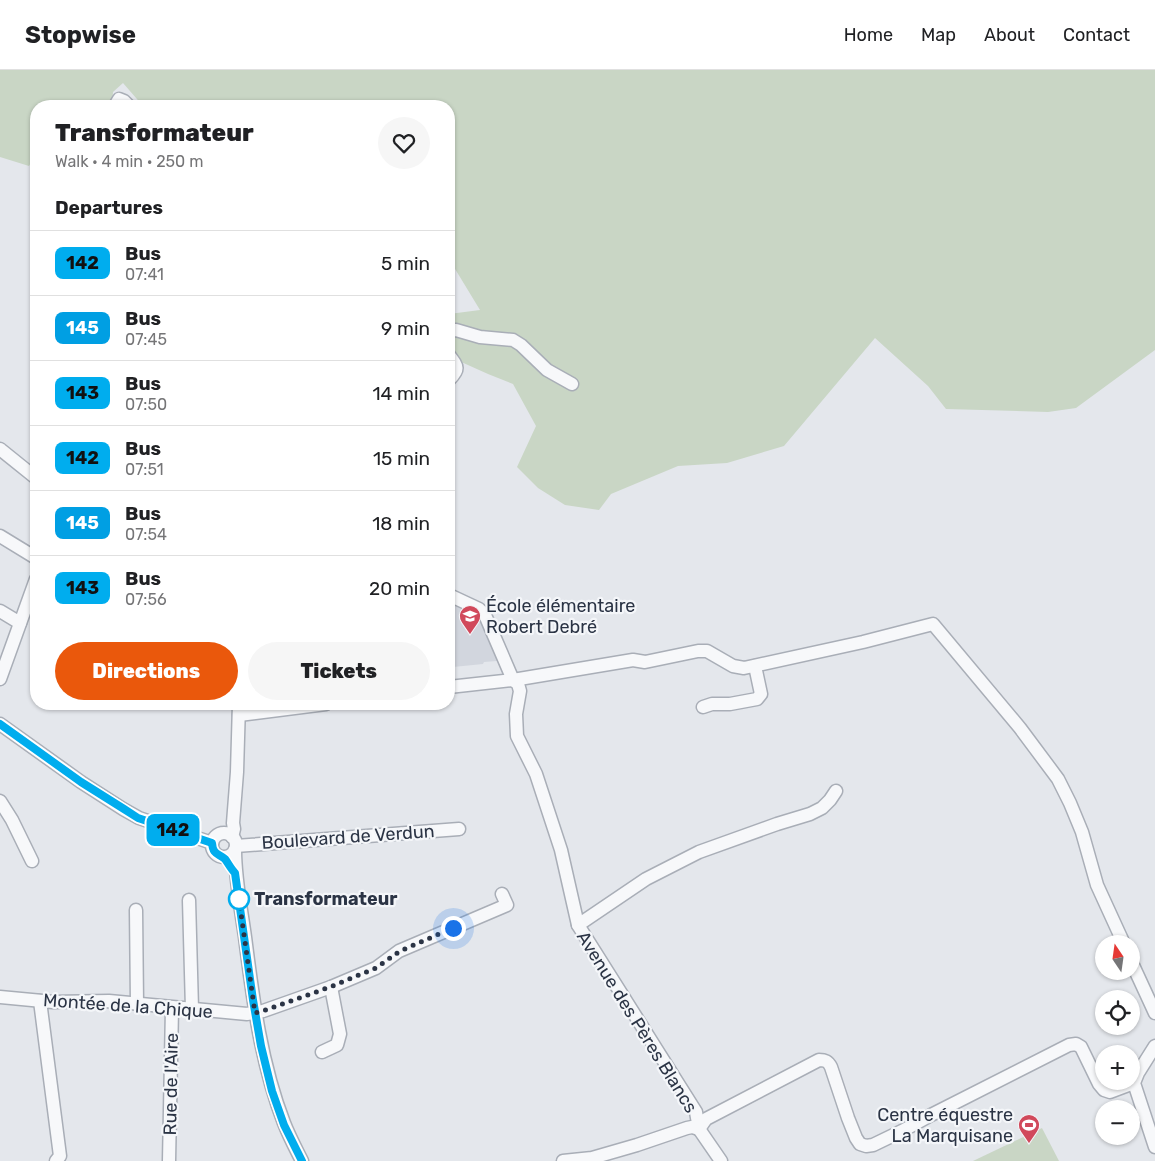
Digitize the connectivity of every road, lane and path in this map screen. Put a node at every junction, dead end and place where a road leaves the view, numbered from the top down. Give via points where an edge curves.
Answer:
1 (455, 330) edge
2 (572, 384) dead end
3 (0, 449) edge
4 (30, 473) edge
5 (0, 536) edge
6 (30, 554) edge
7 (30, 596) edge
8 (455, 599) edge
9 (0, 611) edge
10 (20, 624) junction
11 (755, 666) junction
12 (0, 679) edge
13 (513, 680) junction
14 (455, 686) edge
15 (704, 707) dead end
16 (239, 710) edge
17 (0, 724) edge
18 (836, 791) dead end
19 (0, 801) edge
20 (460, 829) dead end
21 (231, 842) junction
22 (212, 843) junction
23 (223, 857) junction
24 (32, 861) dead end
25 (235, 873) junction
26 (502, 894) dead end
27 (189, 900) dead end
28 (136, 910) dead end
29 (578, 925) junction
30 (1120, 935) edge
31 (1140, 980) edge
32 (330, 987) junction
33 (0, 997) edge
34 (40, 1001) junction
35 (137, 1004) junction
36 (172, 1008) junction
37 (192, 1009) junction
38 (255, 1013) junction
39 (1155, 1013) edge
40 (1155, 1046) edge
41 (322, 1052) dead end
42 (1140, 1070) edge
43 (1095, 1076) edge
44 (1136, 1090) edge
45 (699, 1129) junction
46 (1155, 1147) edge
47 (56, 1161) edge
48 (170, 1161) edge
49 (302, 1161) edge
50 (563, 1161) edge
51 (721, 1161) edge

1 - 2 street via 480,337 513,340 547,370
3 - 4 street
5 - 6 street
7 - 10 street
8 - 13 street, Avenue des Pères Blancs via 486,615
9 - 10 street
10 - 12 street
11 - 13 street via 733,666 715,654 698,651 644,662 633,660
11 - 15 street via 761,694 757,699
11 - 30 street via 933,624 1058,779 1082,832 1097,885
13 - 14 street
13 - 29 street, Avenue des Pères Blancs via 520,691 517,736 536,774 561,850
16 - 21 street
17 - 22 street via 138,818
18 - 29 street via 822,808 810,814 699,852 646,879
19 - 24 street
20 - 21 street, Boulevard de Verdun
21 - 22 street via 216,837
21 - 23 street via 230,856
21 - 25 street
22 - 23 street via 214,851
23 - 25 street
25 - 38 street
26 - 32 street, Montée de la Chique via 507,905 400,951 376,968
27 - 37 street
28 - 35 street
29 - 45 street, Avenue des Pères Blancs via 696,1112
31 - 39 street
32 - 38 street, Montée de la Chique
32 - 41 street via 340,1034 337,1044
33 - 34 street, Montée de la Chique
34 - 35 street, Montée de la Chique
34 - 47 street via 60,1156
35 - 36 street, Montée de la Chique
36 - 37 street, Montée de la Chique
36 - 48 street, Rue de l'Aire
37 - 38 street, Montée de la Chique
38 - 49 street via 272,1091
40 - 42 street
43 - 45 street via 1081,1047 1069,1045 902,1131 866,1146 856,1138 831,1067 828,1062 819,1060 706,1119
44 - 46 street
45 - 50 street via 687,1128 592,1158
45 - 51 street, Avenue des Pères Blancs

